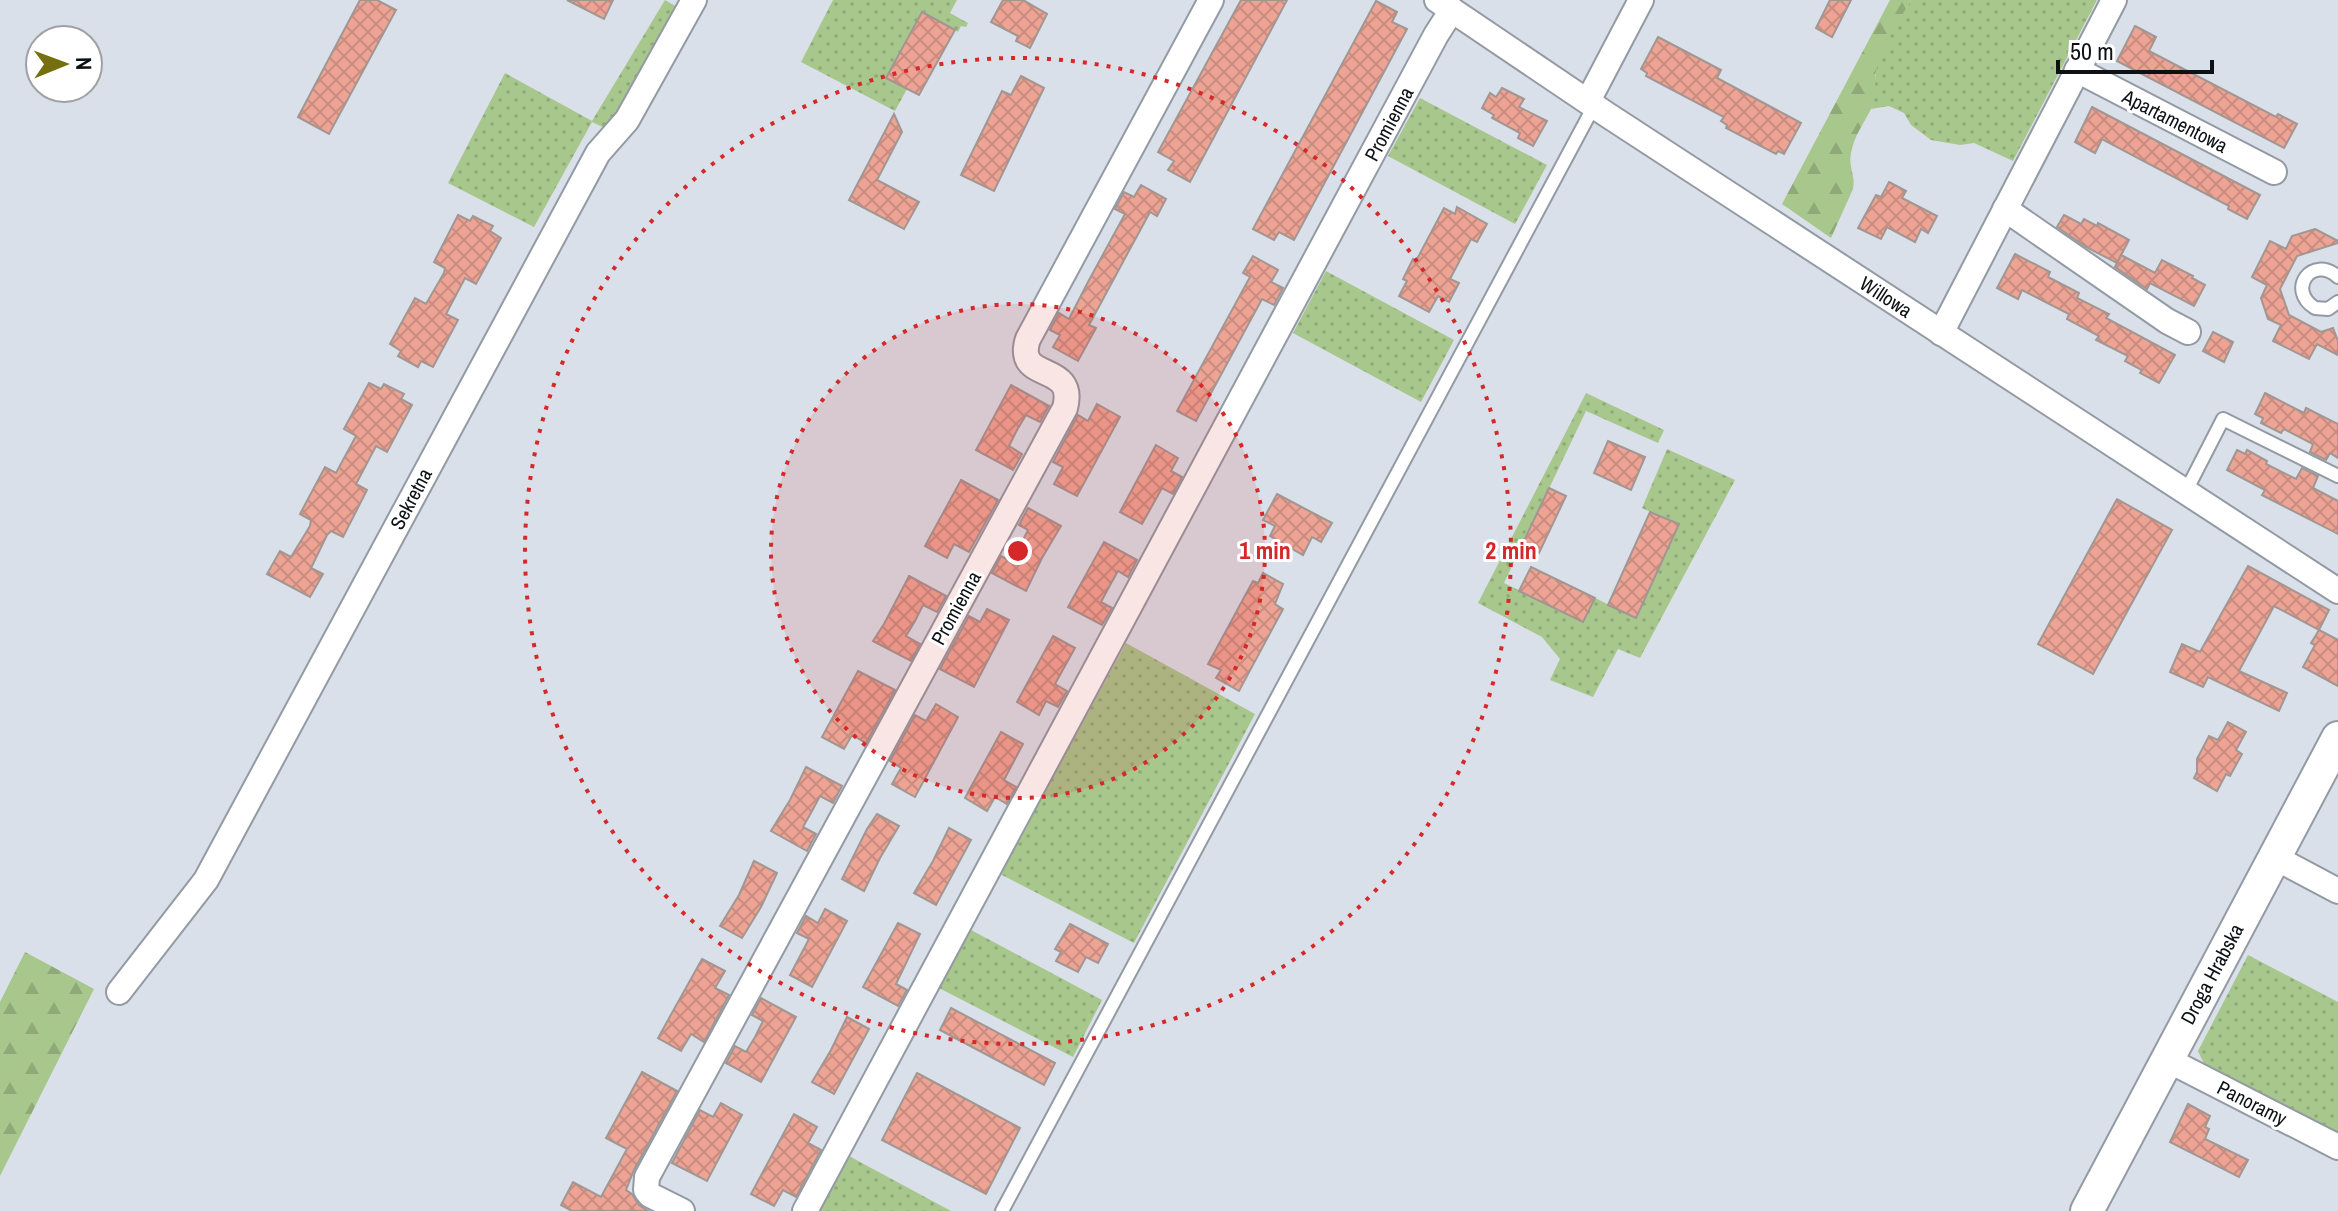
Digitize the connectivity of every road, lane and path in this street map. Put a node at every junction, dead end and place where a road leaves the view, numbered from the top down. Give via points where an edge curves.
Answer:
1 (694, 0) edge
2 (1211, 0) edge
3 (1641, 0) edge
4 (2114, 0) edge
5 (1444, 5) edge
6 (2077, 70) junction
7 (1591, 104) junction
8 (2274, 172) dead end
9 (2005, 209) junction
10 (2338, 277) edge
11 (2338, 302) edge
12 (2188, 332) dead end
13 (1941, 333) junction
14 (2338, 476) edge
15 (2185, 493) junction
16 (2338, 591) edge
17 (2338, 738) edge
18 (2274, 857) junction
19 (2338, 891) edge
20 (119, 992) dead end
21 (2166, 1059) junction
22 (2338, 1147) edge
23 (682, 1211) edge
24 (805, 1211) edge
25 (1002, 1211) edge
26 (2087, 1211) edge

1 - 20 street, Sekretna via 627,120 598,153 206,880
2 - 23 street, Promienna via 1028,339 1027,359 1063,383 1065,408 647,1177 650,1195
3 - 7 street
4 - 6 street
5 - 7 street, Willowa
5 - 24 street, Promienna via 1436,35
6 - 8 street, Apartamentowa
6 - 9 street
7 - 13 street, Willowa
7 - 25 lane
9 - 12 street
9 - 13 street
10 - 11 lane via 2325,269 2314,271 2302,289 2315,308 2328,309
13 - 15 street, Willowa
14 - 15 lane via 2223,419
15 - 16 street, Willowa
17 - 18 street, Droga Hrabska
18 - 19 street
18 - 21 street, Droga Hrabska
21 - 22 street, Panoramy
21 - 26 street, Droga Hrabska

